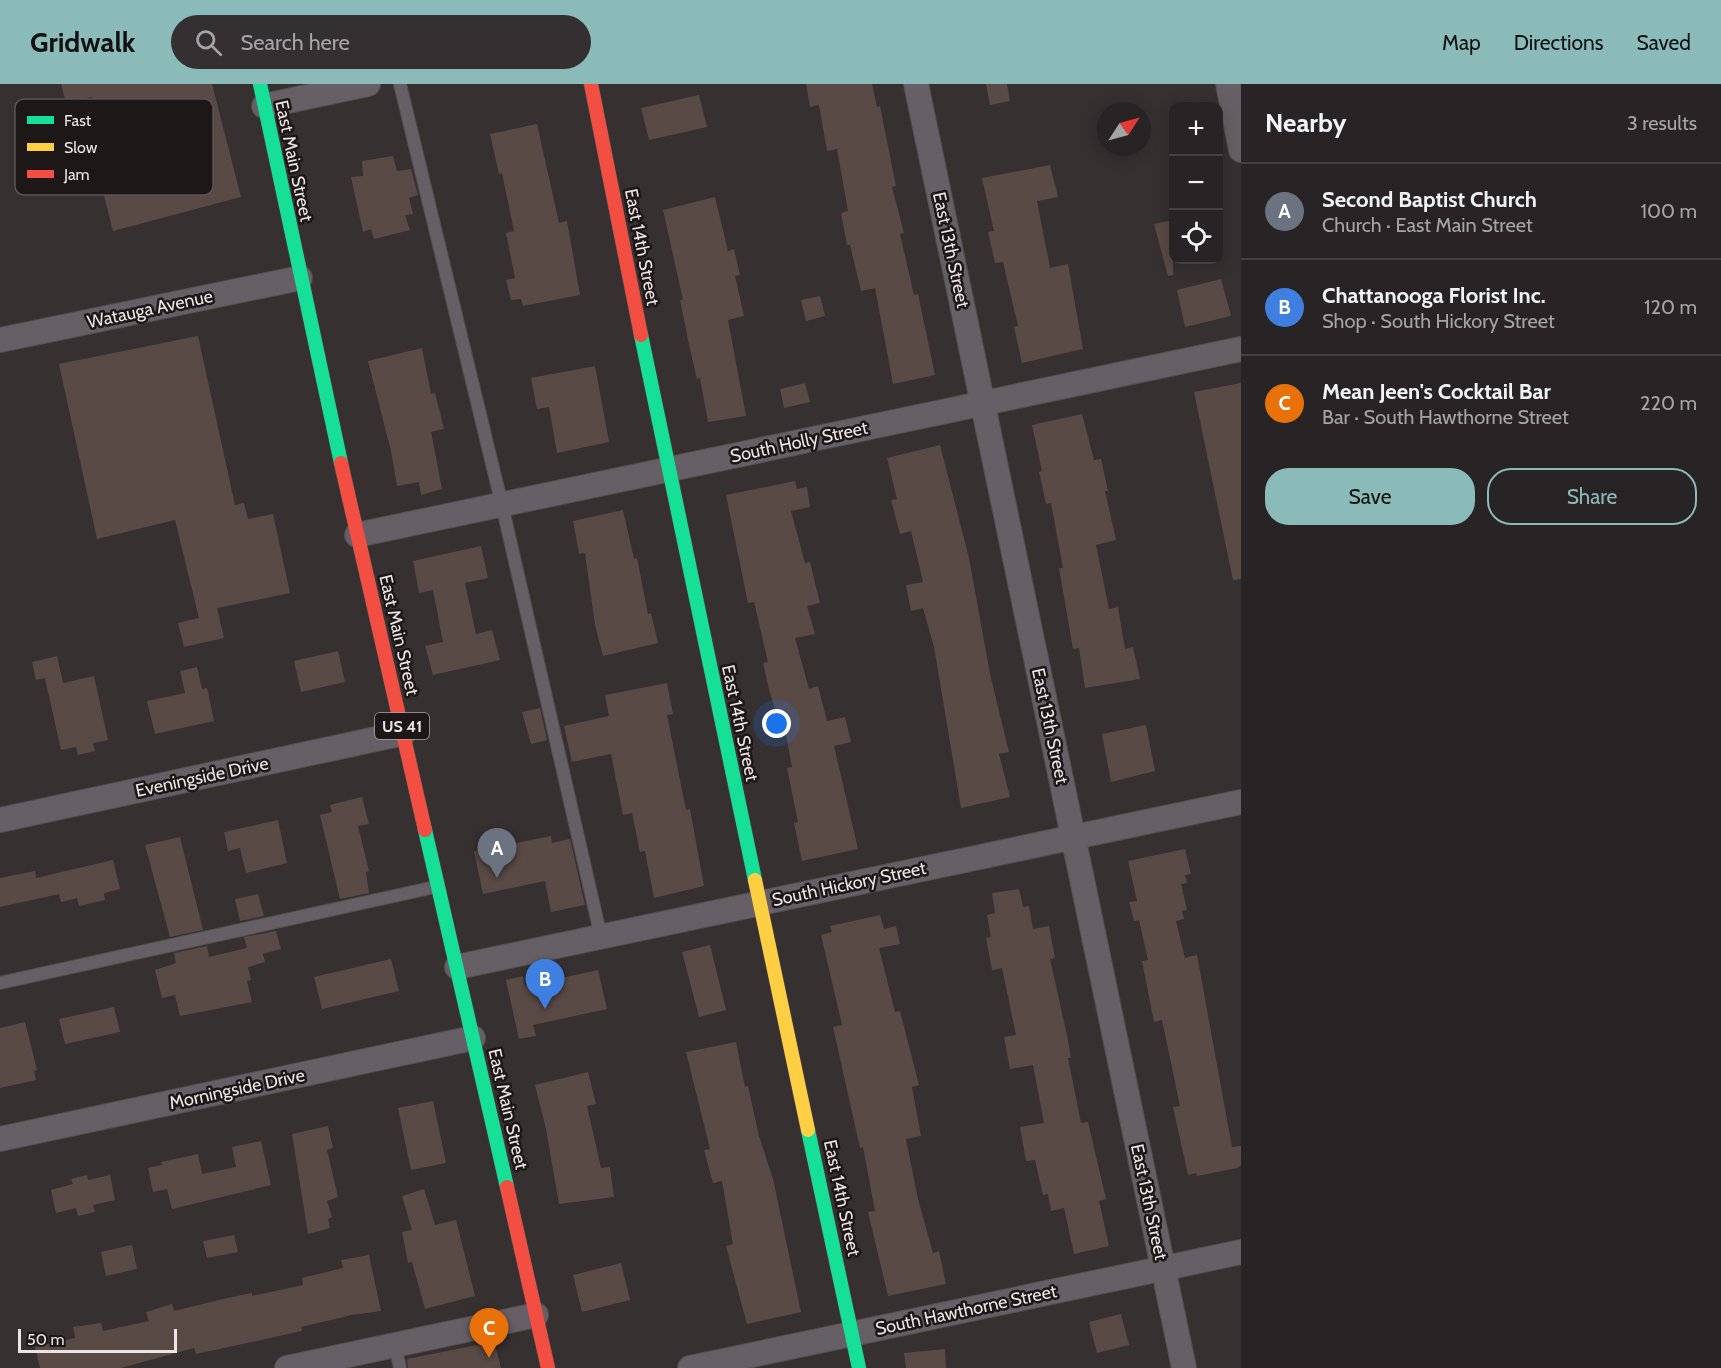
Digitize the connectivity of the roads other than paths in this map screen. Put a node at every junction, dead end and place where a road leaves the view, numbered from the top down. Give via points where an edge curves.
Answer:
1 (368, 84) edge
2 (400, 84) edge
3 (591, 84) edge
4 (916, 84) edge
5 (1228, 84) edge
6 (262, 95) edge
7 (1241, 150) edge
8 (300, 278) junction
9 (0, 340) edge
10 (1241, 350) edge
11 (983, 404) junction
12 (668, 470) junction
13 (502, 505) junction
14 (357, 535) junction
15 (404, 733) junction
16 (1241, 802) edge
17 (0, 820) edge
18 (1073, 837) junction
19 (439, 886) junction
20 (761, 903) junction
21 (601, 937) junction
22 (457, 967) junction
23 (0, 983) edge
24 (473, 1038) junction
25 (0, 1139) edge
26 (1241, 1252) edge
27 (1163, 1268) junction
28 (536, 1315) junction
29 (852, 1334) junction
30 (398, 1356) edge
31 (287, 1368) edge
32 (548, 1368) edge
33 (690, 1368) edge
34 (859, 1368) edge
35 (1184, 1368) edge

1 - 6 street
2 - 13 lane
3 - 12 street, East 14th Street
4 - 11 street, East 13th Street
5 - 7 street
6 - 8 street, East Main Street / US 41
8 - 9 street, Watauga Avenue
8 - 14 street, East Main Street / US 41
10 - 11 street, South Holly Street
11 - 12 street, South Holly Street
11 - 18 street, East 13th Street
12 - 13 street, South Holly Street
12 - 20 street, East 14th Street
13 - 14 street, South Holly Street
13 - 21 lane
14 - 15 street, East Main Street / US 41
15 - 17 street, Eveningside Drive
15 - 19 street, East Main Street / US 41
16 - 18 street, South Hickory Street
18 - 20 street, South Hickory Street
18 - 27 street, East 13th Street
19 - 22 street, East Main Street / US 41
19 - 23 lane
20 - 21 street, South Hickory Street
20 - 29 street, East 14th Street
21 - 22 street, South Hickory Street
22 - 24 street, East Main Street / US 41
24 - 25 street, Morningside Drive
24 - 28 street, East Main Street / US 41
26 - 27 street, South Hawthorne Street
27 - 29 street, South Hawthorne Street
27 - 35 street, East 13th Street
28 - 30 street
28 - 32 street, East Main Street / US 41
29 - 33 street, South Hawthorne Street
29 - 34 street, East 14th Street
30 - 31 street

